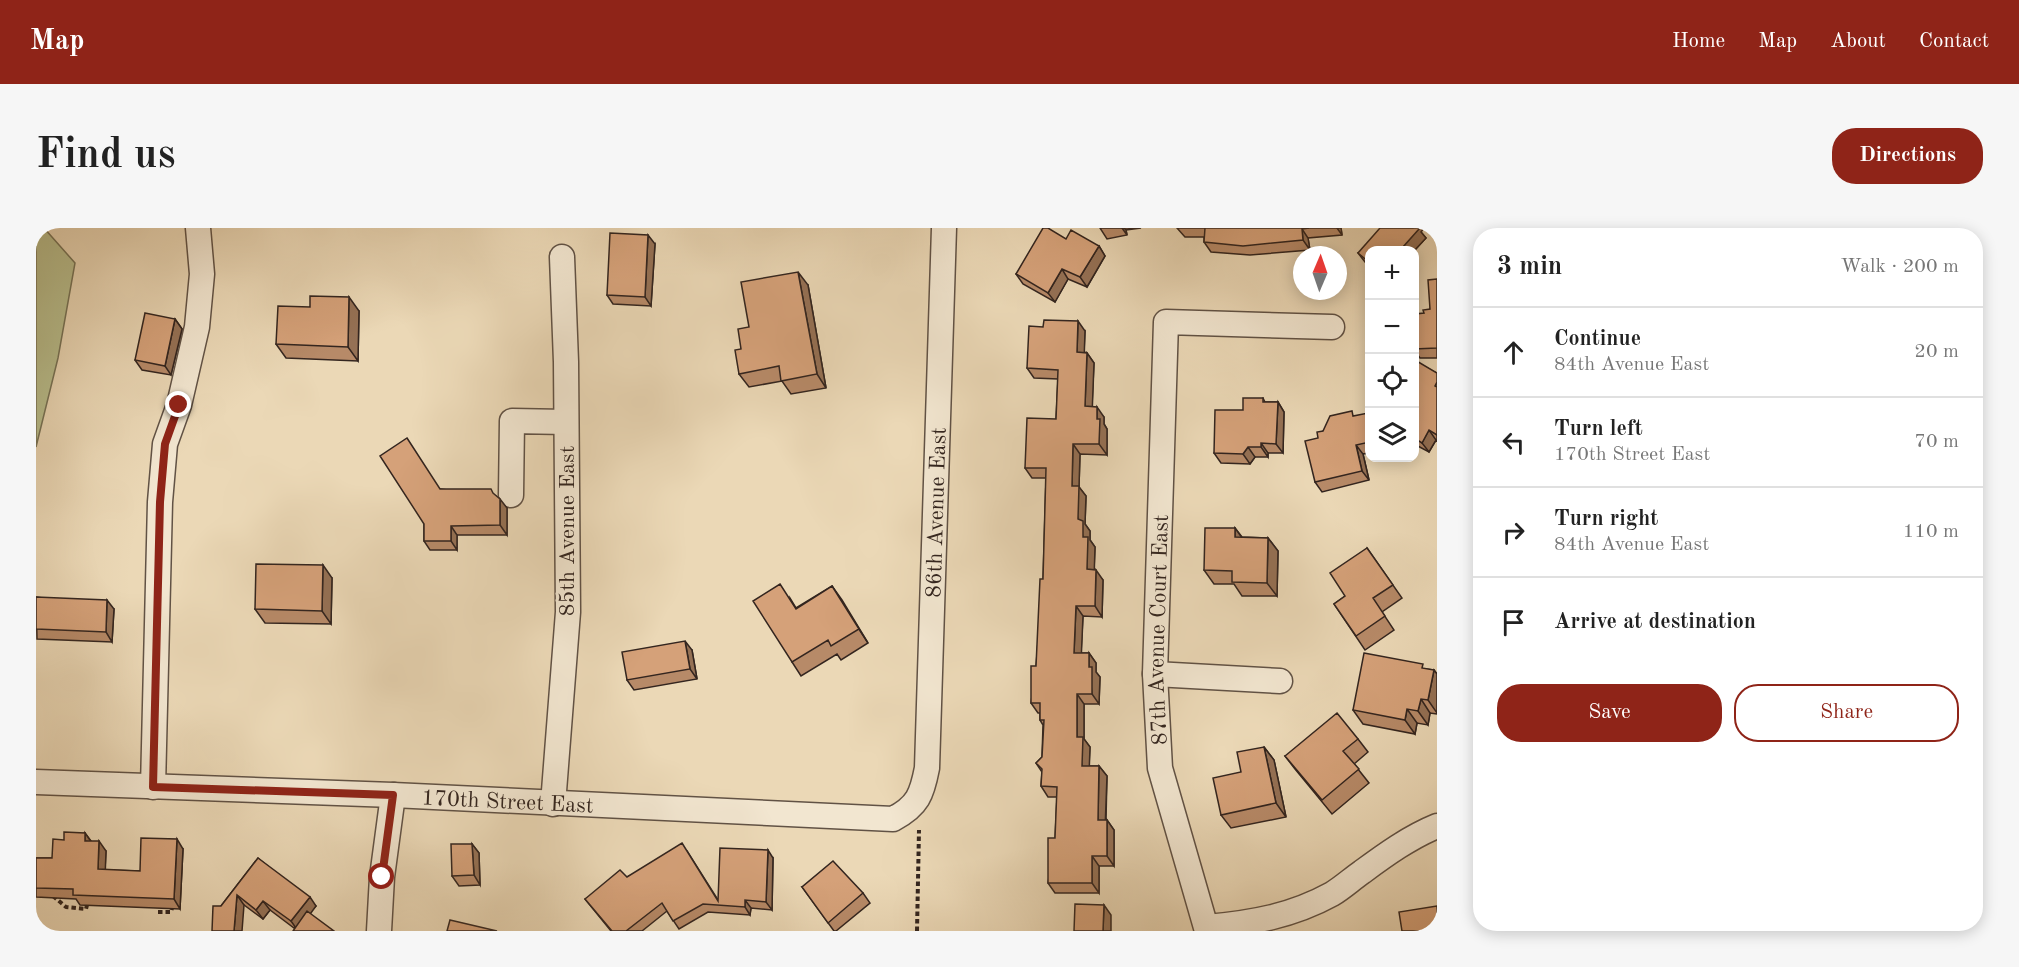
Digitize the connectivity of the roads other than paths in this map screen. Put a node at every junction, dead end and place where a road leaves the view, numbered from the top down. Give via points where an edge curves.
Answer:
1 (198, 228) edge
2 (944, 228) edge
3 (562, 257) dead end
4 (1332, 327) dead end
5 (566, 422) junction
6 (511, 495) dead end
7 (1155, 675) junction
8 (1280, 681) dead end
9 (36, 782) edge
10 (153, 787) junction
11 (393, 795) junction
12 (553, 804) junction
13 (914, 804) joint
14 (1437, 826) edge
15 (1207, 929) edge
16 (379, 931) edge

1 - 10 street via 202,274 197,327 179,405 165,444 160,502
2 - 13 street, 86th Avenue East via 927,768
3 - 5 street, 85th Avenue East
4 - 7 street, 87th Avenue Court East via 1166,322
5 - 6 street via 512,421
5 - 12 street, 85th Avenue East via 568,612
7 - 8 street
7 - 15 street, 87th Avenue Court East via 1160,768
9 - 10 street, 170th Street East
10 - 11 street, 170th Street East
11 - 12 street, 170th Street East
11 - 16 street
12 - 13 street, 170th Street East via 893,819
14 - 15 street via 1382,857 1332,894 1283,915

